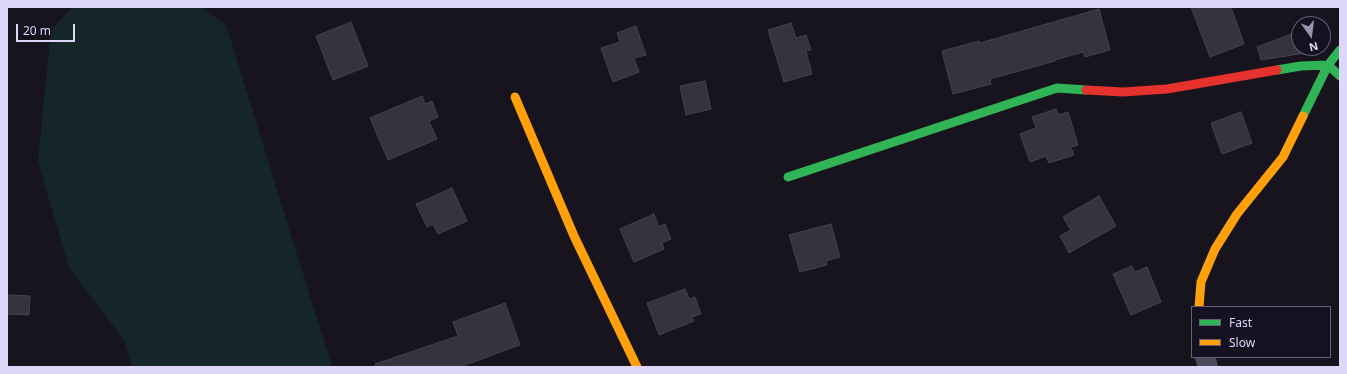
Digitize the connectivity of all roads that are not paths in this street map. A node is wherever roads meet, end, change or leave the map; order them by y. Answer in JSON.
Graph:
{"nodes":[{"id":1,"x":1340,"y":50,"type":"edge"},
{"id":2,"x":1328,"y":65,"type":"junction"},
{"id":3,"x":1340,"y":76,"type":"edge"},
{"id":4,"x":515,"y":97,"type":"dead end"},
{"id":5,"x":788,"y":177,"type":"dead end"},
{"id":6,"x":1199,"y":306,"type":"edge"},
{"id":7,"x":638,"y":367,"type":"edge"}],
"edges":[{"from":1,"to":2,"type":"street"},
{"from":2,"to":3,"type":"street"},
{"from":2,"to":5,"type":"street"},
{"from":2,"to":6,"type":"street"},
{"from":4,"to":7,"type":"street"}]}
